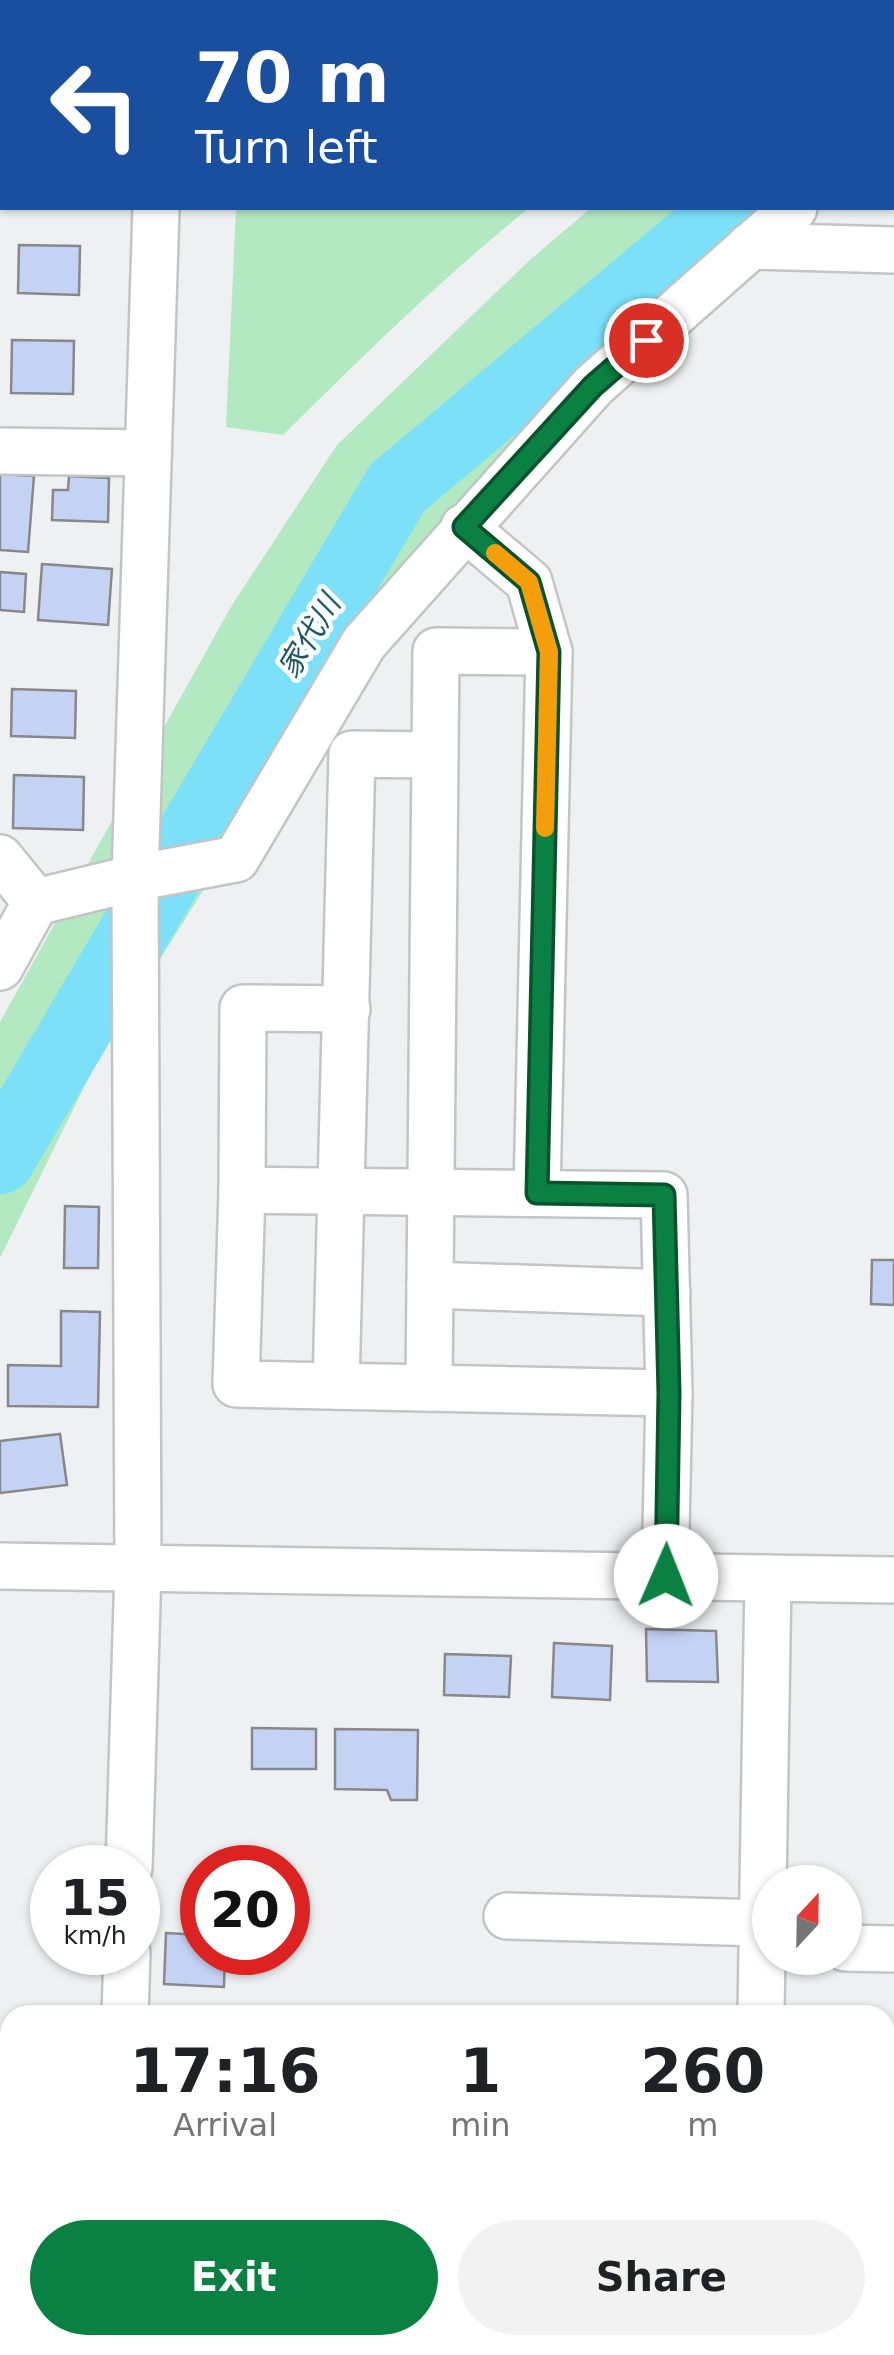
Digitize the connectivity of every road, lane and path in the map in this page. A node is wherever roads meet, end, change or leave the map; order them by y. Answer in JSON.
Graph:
{"nodes":[{"id":1,"x":156,"y":210,"type":"edge"},
{"id":2,"x":792,"y":210,"type":"edge"},
{"id":3,"x":750,"y":246,"type":"junction"},
{"id":4,"x":894,"y":250,"type":"edge"},
{"id":5,"x":0,"y":452,"type":"edge"},
{"id":6,"x":148,"y":454,"type":"junction"},
{"id":7,"x":464,"y":527,"type":"junction"},
{"id":8,"x":549,"y":652,"type":"junction"},
{"id":9,"x":434,"y":754,"type":"junction"},
{"id":10,"x":0,"y":858,"type":"edge"},
{"id":11,"x":135,"y":878,"type":"junction"},
{"id":12,"x":36,"y":902,"type":"junction"},
{"id":13,"x":0,"y":967,"type":"edge"},
{"id":14,"x":346,"y":1009,"type":"junction"},
{"id":15,"x":242,"y":1190,"type":"junction"},
{"id":16,"x":343,"y":1192,"type":"junction"},
{"id":17,"x":537,"y":1193,"type":"junction"},
{"id":18,"x":430,"y":1194,"type":"junction"},
{"id":19,"x":430,"y":1285,"type":"junction"},
{"id":20,"x":666,"y":1293,"type":"junction"},
{"id":21,"x":336,"y":1386,"type":"junction"},
{"id":22,"x":429,"y":1388,"type":"junction"},
{"id":23,"x":669,"y":1393,"type":"junction"},
{"id":24,"x":0,"y":1566,"type":"edge"},
{"id":25,"x":138,"y":1569,"type":"junction"},
{"id":26,"x":666,"y":1576,"type":"junction"},
{"id":27,"x":768,"y":1578,"type":"junction"},
{"id":28,"x":894,"y":1580,"type":"edge"},
{"id":29,"x":131,"y":1845,"type":"edge"},
{"id":30,"x":766,"y":1865,"type":"edge"},
{"id":31,"x":507,"y":1916,"type":"dead end"},
{"id":32,"x":752,"y":1937,"type":"edge"},
{"id":33,"x":862,"y":1948,"type":"edge"},
{"id":34,"x":894,"y":1949,"type":"edge"},
{"id":35,"x":126,"y":1975,"type":"edge"},
{"id":36,"x":763,"y":1975,"type":"edge"},
{"id":37,"x":125,"y":2005,"type":"edge"},
{"id":38,"x":762,"y":2005,"type":"edge"}],
"edges":[{"from":1,"to":6,"type":"street"},
{"from":2,"to":3,"type":"street"},
{"from":3,"to":4,"type":"street"},
{"from":3,"to":7,"type":"street"},
{"from":5,"to":6,"type":"street"},
{"from":6,"to":11,"type":"street"},
{"from":7,"to":8,"type":"street"},
{"from":7,"to":11,"type":"street"},
{"from":8,"to":9,"type":"street"},
{"from":8,"to":17,"type":"street"},
{"from":9,"to":14,"type":"street"},
{"from":9,"to":18,"type":"street"},
{"from":10,"to":12,"type":"street"},
{"from":11,"to":12,"type":"street"},
{"from":11,"to":25,"type":"street"},
{"from":12,"to":13,"type":"street"},
{"from":14,"to":15,"type":"street"},
{"from":14,"to":16,"type":"street"},
{"from":15,"to":16,"type":"street"},
{"from":15,"to":21,"type":"street"},
{"from":16,"to":18,"type":"street"},
{"from":16,"to":21,"type":"street"},
{"from":17,"to":18,"type":"street"},
{"from":17,"to":20,"type":"street"},
{"from":18,"to":19,"type":"street"},
{"from":19,"to":20,"type":"street"},
{"from":19,"to":22,"type":"street"},
{"from":20,"to":23,"type":"street"},
{"from":21,"to":22,"type":"street"},
{"from":22,"to":23,"type":"street"},
{"from":23,"to":26,"type":"street"},
{"from":24,"to":25,"type":"street"},
{"from":25,"to":26,"type":"street"},
{"from":25,"to":29,"type":"street"},
{"from":26,"to":27,"type":"street"},
{"from":27,"to":28,"type":"street"},
{"from":27,"to":30,"type":"street"},
{"from":31,"to":32,"type":"street"},
{"from":33,"to":34,"type":"street"},
{"from":35,"to":37,"type":"street"},
{"from":36,"to":38,"type":"street"}]}
